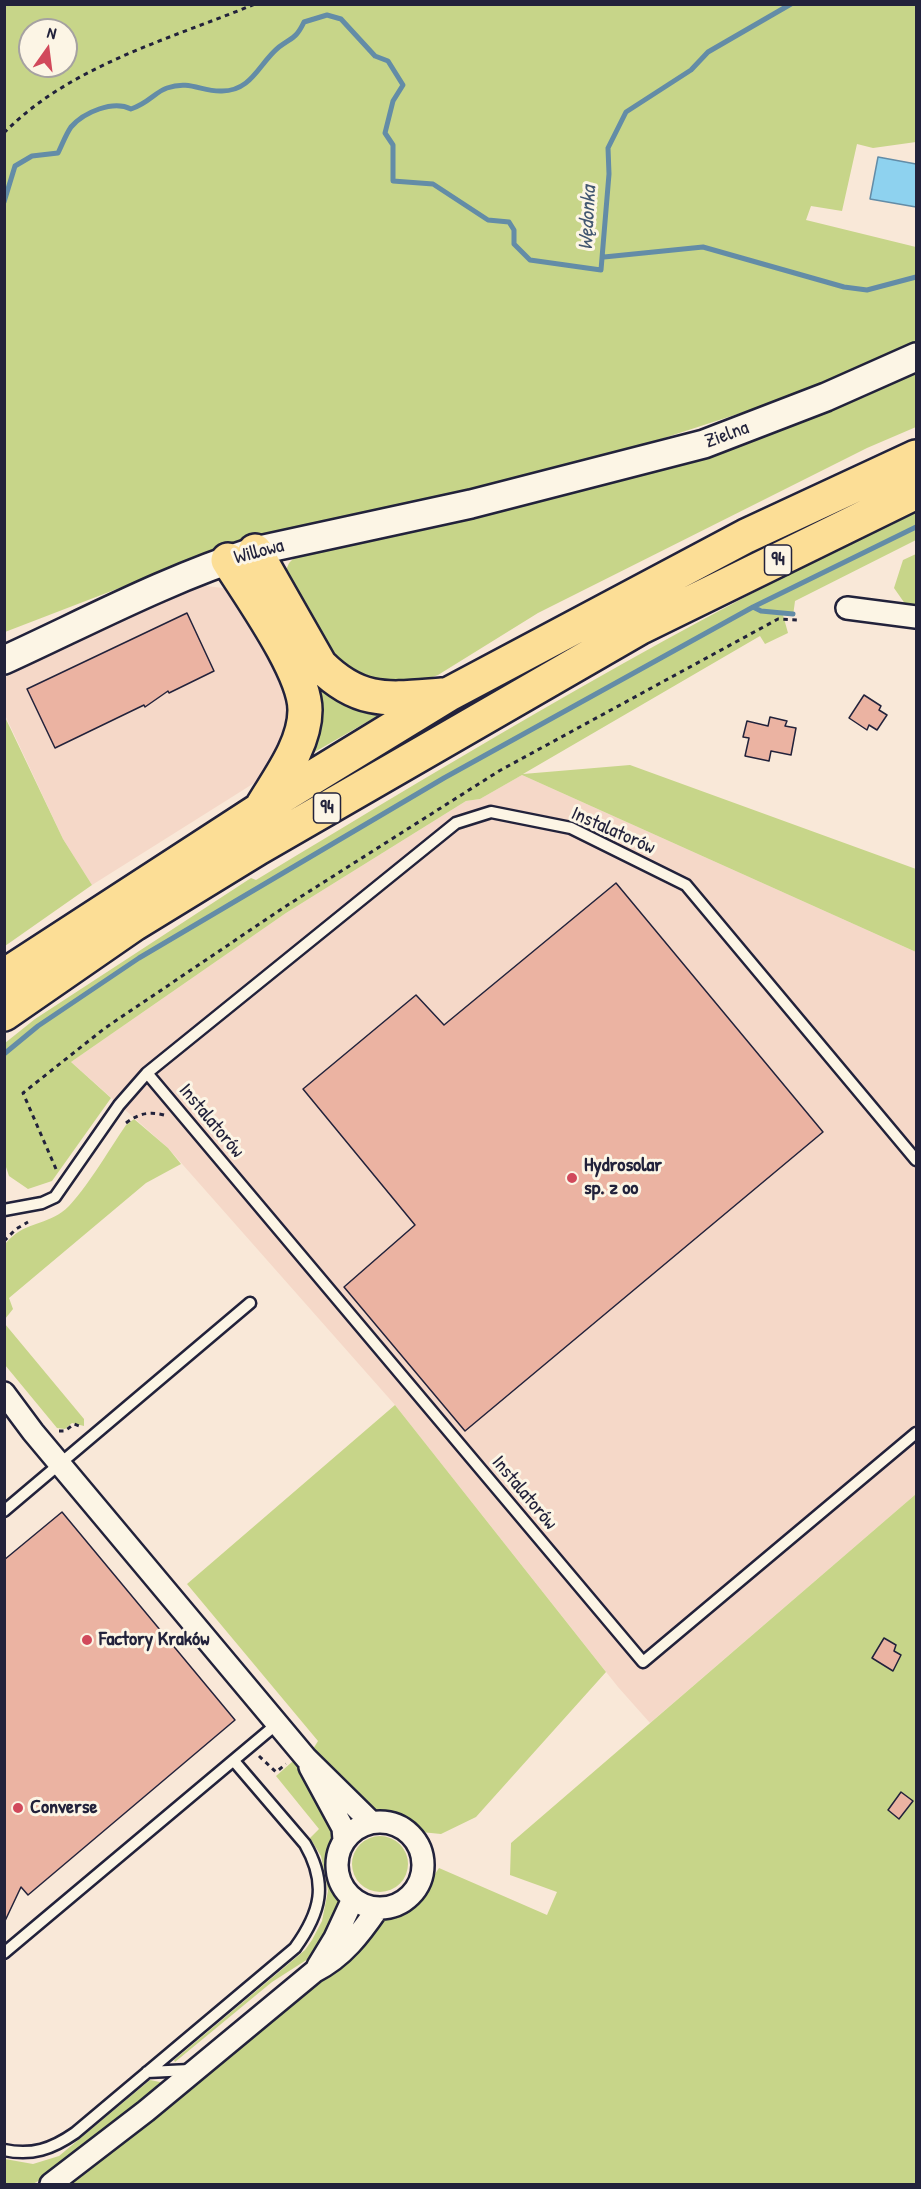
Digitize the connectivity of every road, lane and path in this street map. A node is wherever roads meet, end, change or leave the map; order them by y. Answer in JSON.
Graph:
{"nodes":[{"id":1,"x":255,"y":4,"type":"edge"},
{"id":2,"x":4,"y":133,"type":"edge"},
{"id":3,"x":916,"y":357,"type":"edge"},
{"id":4,"x":916,"y":457,"type":"edge"},
{"id":5,"x":530,"y":489,"type":"joint"},
{"id":6,"x":916,"y":492,"type":"edge"},
{"id":7,"x":241,"y":556,"type":"junction"},
{"id":8,"x":847,"y":608,"type":"dead end"},
{"id":9,"x":916,"y":617,"type":"edge"},
{"id":10,"x":798,"y":620,"type":"dead end"},
{"id":11,"x":4,"y":660,"type":"edge"},
{"id":12,"x":449,"y":694,"type":"junction"},
{"id":13,"x":261,"y":809,"type":"junction"},
{"id":14,"x":9,"y":1003,"type":"edge"},
{"id":15,"x":147,"y":1073,"type":"junction"},
{"id":16,"x":174,"y":1118,"type":"dead end"},
{"id":17,"x":126,"y":1123,"type":"dead end"},
{"id":18,"x":916,"y":1160,"type":"edge"},
{"id":19,"x":60,"y":1172,"type":"dead end"},
{"id":20,"x":4,"y":1210,"type":"edge"},
{"id":21,"x":31,"y":1221,"type":"dead end"},
{"id":22,"x":4,"y":1241,"type":"edge"},
{"id":23,"x":250,"y":1304,"type":"dead end"},
{"id":24,"x":4,"y":1393,"type":"edge"},
{"id":25,"x":4,"y":1405,"type":"edge"},
{"id":26,"x":33,"y":1432,"type":"junction"},
{"id":27,"x":916,"y":1433,"type":"edge"},
{"id":28,"x":60,"y":1464,"type":"junction"},
{"id":29,"x":4,"y":1511,"type":"edge"},
{"id":30,"x":278,"y":1723,"type":"junction"},
{"id":31,"x":256,"y":1753,"type":"dead end"},
{"id":32,"x":300,"y":1758,"type":"junction"},
{"id":33,"x":234,"y":1761,"type":"junction"},
{"id":34,"x":371,"y":1822,"type":"junction"},
{"id":35,"x":344,"y":1840,"type":"junction"},
{"id":36,"x":353,"y":1899,"type":"junction"},
{"id":37,"x":378,"y":1908,"type":"junction"},
{"id":38,"x":4,"y":1953,"type":"edge"},
{"id":39,"x":315,"y":1971,"type":"junction"},
{"id":40,"x":197,"y":2069,"type":"junction"},
{"id":41,"x":147,"y":2072,"type":"junction"},
{"id":42,"x":4,"y":2150,"type":"edge"},
{"id":43,"x":51,"y":2184,"type":"edge"}],
"edges":[{"from":1,"to":2,"type":"path"},
{"from":3,"to":5,"type":"street","name":"Zielna"},
{"from":4,"to":12,"type":"highway","number":"94"},
{"from":5,"to":7,"type":"street","name":"Willowa"},
{"from":6,"to":14,"type":"highway","number":"94"},
{"from":7,"to":11,"type":"street","name":"Willowa"},
{"from":7,"to":12,"type":"highway"},
{"from":7,"to":13,"type":"highway"},
{"from":8,"to":9,"type":"street"},
{"from":10,"to":19,"type":"path"},
{"from":12,"to":13,"type":"highway","number":"94"},
{"from":13,"to":14,"type":"highway","number":"94"},
{"from":15,"to":18,"type":"lane","name":"Instalatorów"},
{"from":15,"to":20,"type":"lane","name":"Instalatorów"},
{"from":15,"to":27,"type":"lane","name":"Instalatorów"},
{"from":16,"to":17,"type":"path"},
{"from":21,"to":22,"type":"path"},
{"from":23,"to":28,"type":"lane"},
{"from":24,"to":26,"type":"street"},
{"from":25,"to":26,"type":"street"},
{"from":26,"to":28,"type":"street"},
{"from":28,"to":29,"type":"lane"},
{"from":28,"to":30,"type":"street"},
{"from":30,"to":32,"type":"street"},
{"from":30,"to":33,"type":"lane"},
{"from":31,"to":32,"type":"path"},
{"from":32,"to":34,"type":"street"},
{"from":32,"to":35,"type":"street"},
{"from":33,"to":38,"type":"lane"},
{"from":33,"to":41,"type":"lane"},
{"from":34,"to":35,"type":"street"},
{"from":34,"to":37,"type":"street"},
{"from":35,"to":36,"type":"street"},
{"from":36,"to":37,"type":"street"},
{"from":36,"to":39,"type":"street"},
{"from":37,"to":39,"type":"street"},
{"from":39,"to":40,"type":"street"},
{"from":40,"to":41,"type":"lane"},
{"from":40,"to":43,"type":"street"},
{"from":41,"to":42,"type":"lane"}]}
